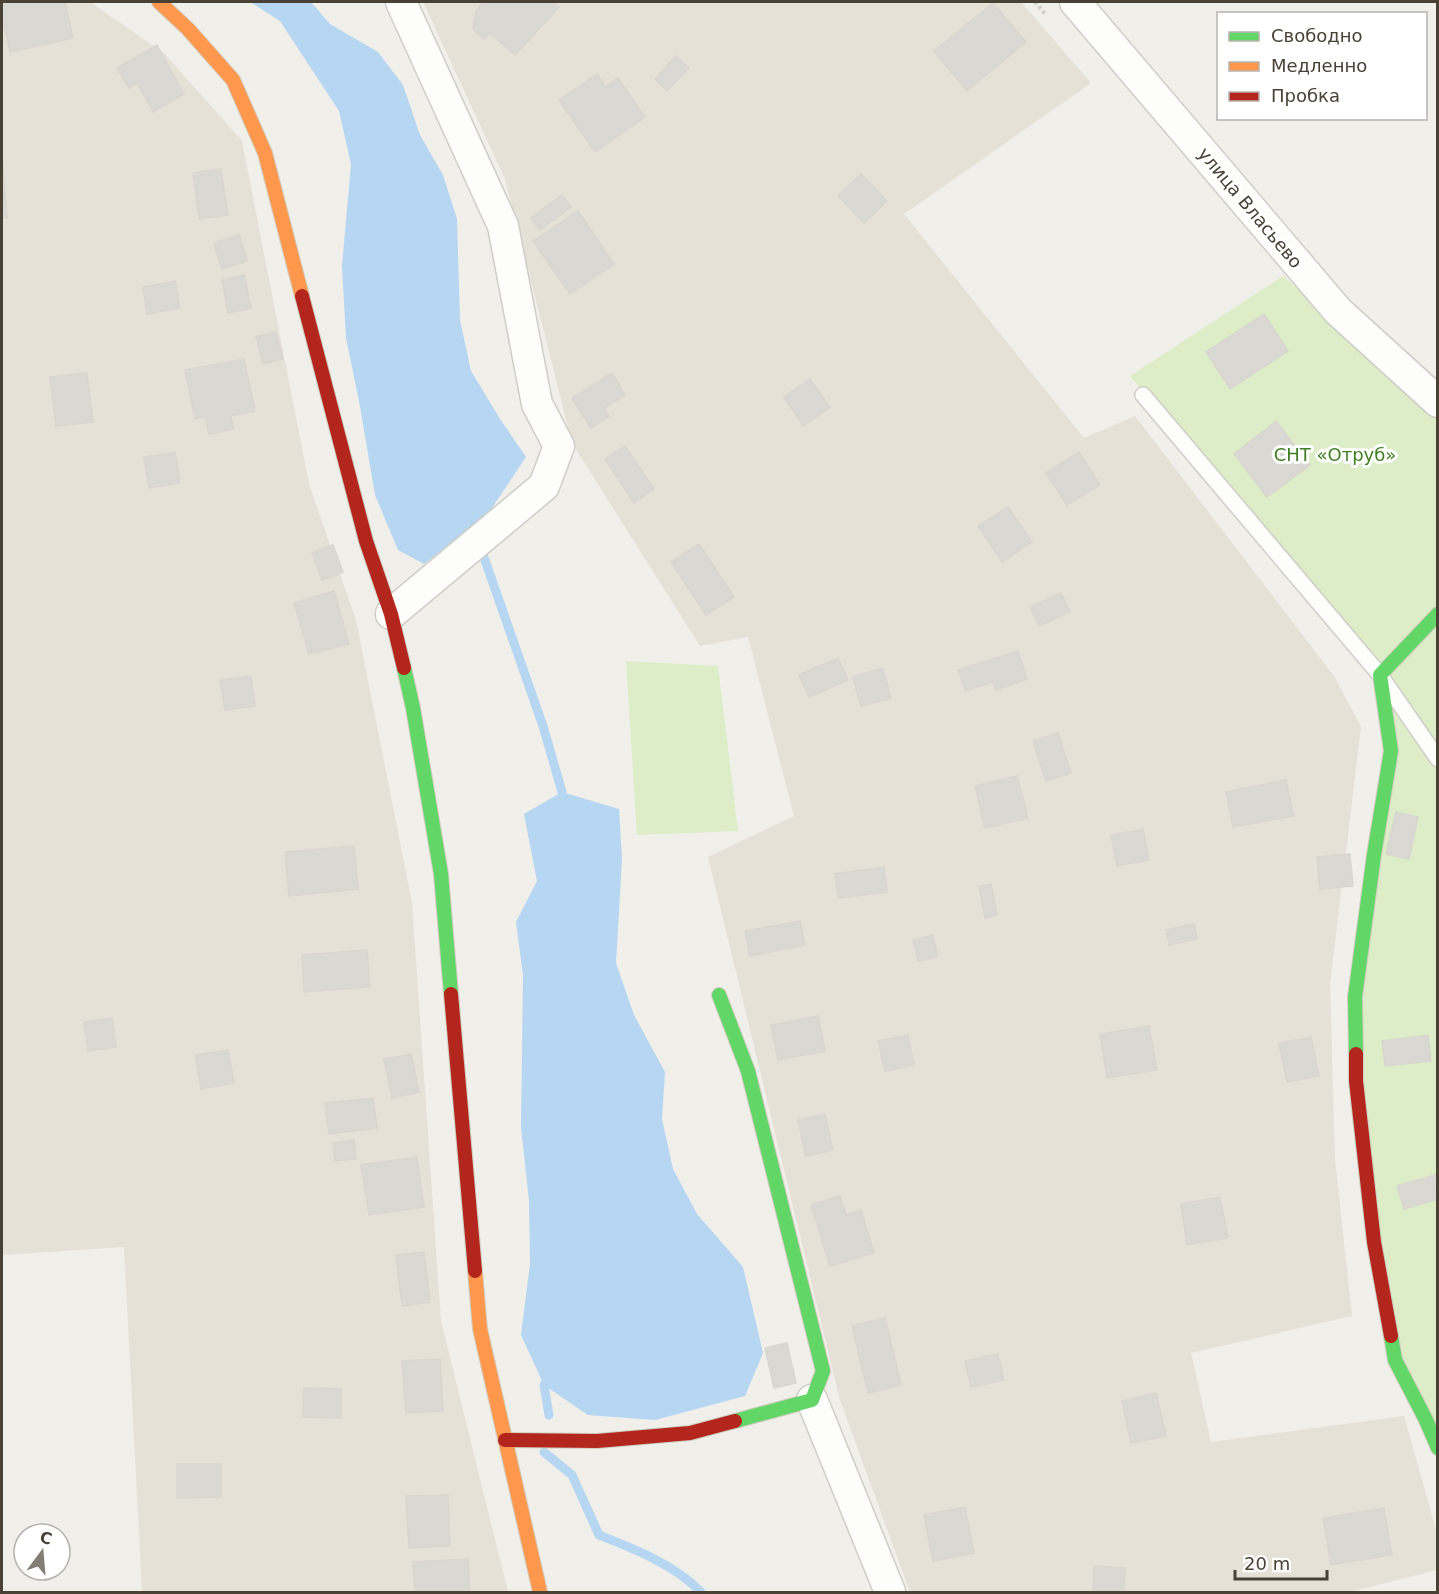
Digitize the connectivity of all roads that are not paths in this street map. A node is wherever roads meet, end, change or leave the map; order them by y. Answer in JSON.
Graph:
{"nodes":[{"id":1,"x":159,"y":2,"type":"edge"},
{"id":2,"x":401,"y":2,"type":"edge"},
{"id":3,"x":1075,"y":2,"type":"edge"},
{"id":4,"x":1143,"y":395,"type":"dead end"},
{"id":5,"x":1437,"y":402,"type":"edge"},
{"id":6,"x":391,"y":614,"type":"junction"},
{"id":7,"x":1437,"y":614,"type":"edge"},
{"id":8,"x":1380,"y":675,"type":"junction"},
{"id":9,"x":1437,"y":759,"type":"edge"},
{"id":10,"x":719,"y":995,"type":"dead end"},
{"id":11,"x":812,"y":1400,"type":"junction"},
{"id":12,"x":505,"y":1440,"type":"junction"},
{"id":13,"x":1437,"y":1448,"type":"edge"},
{"id":14,"x":540,"y":1593,"type":"edge"},
{"id":15,"x":890,"y":1593,"type":"edge"}],
"edges":[{"from":1,"to":6,"type":"street"},
{"from":2,"to":6,"type":"street"},
{"from":3,"to":5,"type":"street","name":"улица Власьево"},
{"from":4,"to":8,"type":"lane"},
{"from":6,"to":12,"type":"street"},
{"from":7,"to":8,"type":"street"},
{"from":8,"to":9,"type":"lane"},
{"from":8,"to":13,"type":"street"},
{"from":10,"to":11,"type":"street"},
{"from":11,"to":12,"type":"street"},
{"from":11,"to":15,"type":"street"},
{"from":12,"to":14,"type":"street"}]}
